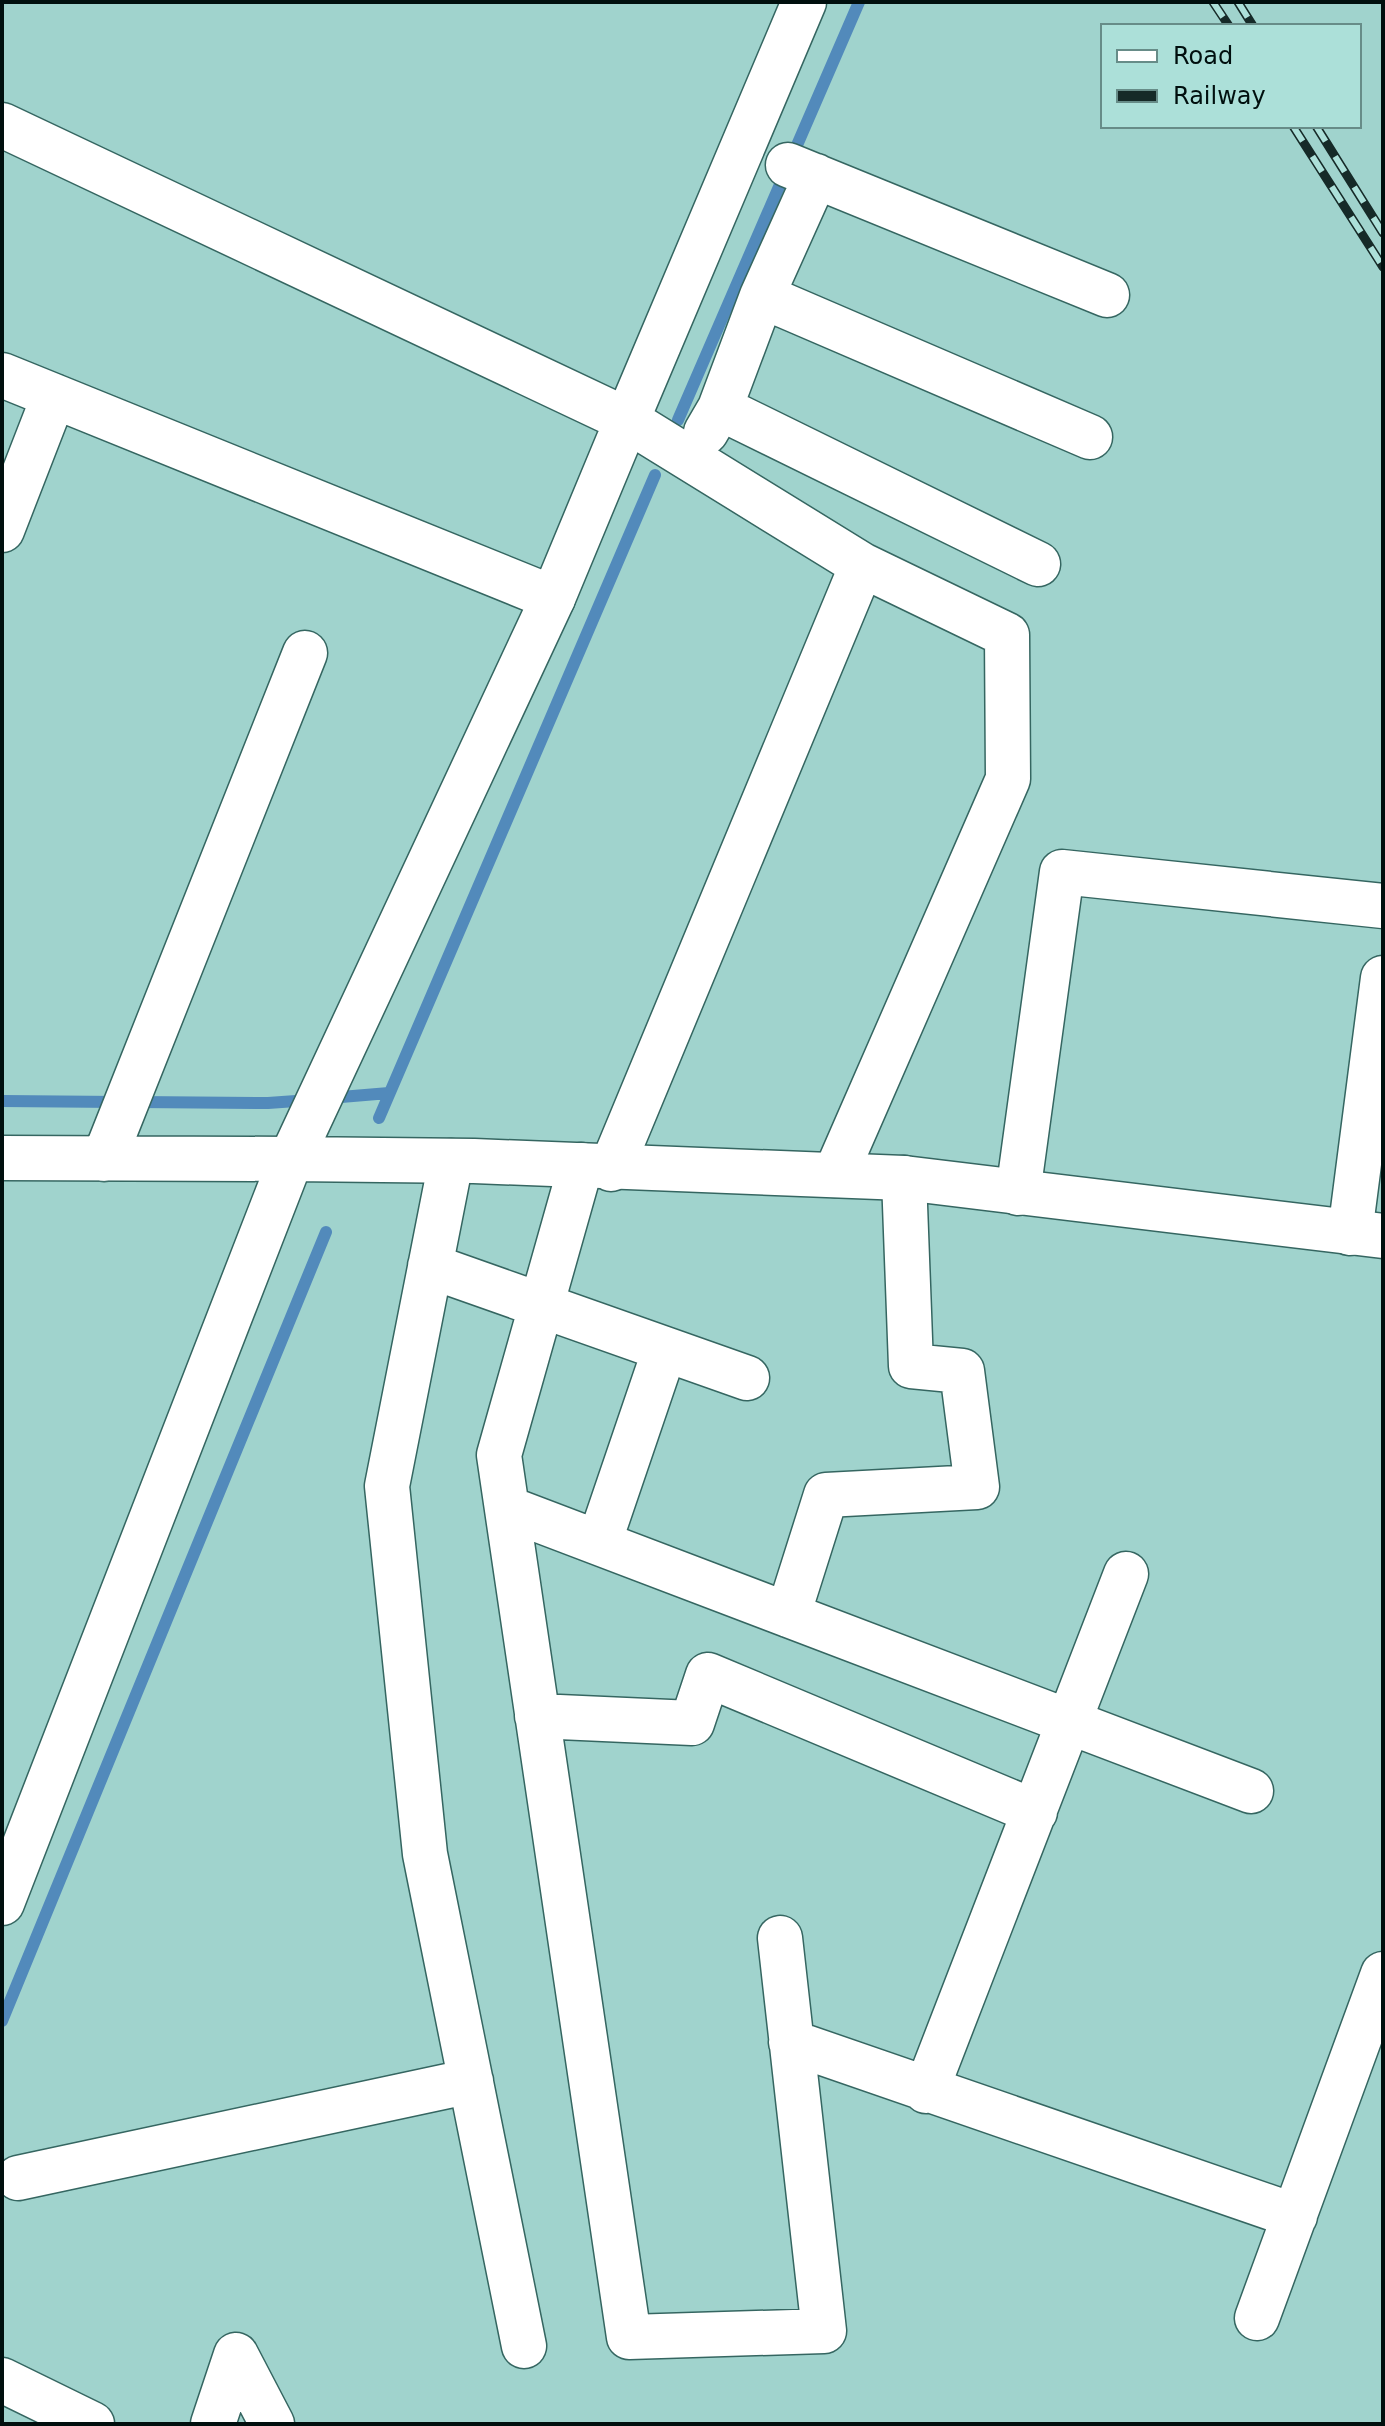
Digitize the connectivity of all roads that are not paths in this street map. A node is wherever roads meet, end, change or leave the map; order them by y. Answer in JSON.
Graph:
{"nodes":[{"id":1,"x":804,"y":2,"type":"edge"},
{"id":2,"x":2,"y":125,"type":"edge"},
{"id":3,"x":1107,"y":295,"type":"dead end"},
{"id":4,"x":762,"y":296,"type":"junction"},
{"id":5,"x":2,"y":375,"type":"edge"},
{"id":6,"x":54,"y":396,"type":"junction"},
{"id":7,"x":720,"y":408,"type":"junction"},
{"id":8,"x":627,"y":420,"type":"junction"},
{"id":9,"x":1090,"y":437,"type":"dead end"},
{"id":10,"x":690,"y":459,"type":"junction"},
{"id":11,"x":2,"y":530,"type":"edge"},
{"id":12,"x":1038,"y":564,"type":"dead end"},
{"id":13,"x":862,"y":565,"type":"junction"},
{"id":14,"x":553,"y":598,"type":"junction"},
{"id":15,"x":305,"y":653,"type":"dead end"},
{"id":16,"x":1383,"y":906,"type":"edge"},
{"id":17,"x":1383,"y":978,"type":"edge"},
{"id":18,"x":2,"y":1158,"type":"edge"},
{"id":19,"x":104,"y":1159,"type":"junction"},
{"id":20,"x":291,"y":1159,"type":"junction"},
{"id":21,"x":451,"y":1161,"type":"junction"},
{"id":22,"x":596,"y":1167,"type":"junction"},
{"id":23,"x":835,"y":1175,"type":"junction"},
{"id":24,"x":904,"y":1178,"type":"junction"},
{"id":25,"x":1018,"y":1193,"type":"junction"},
{"id":26,"x":1367,"y":1234,"type":"edge"},
{"id":27,"x":430,"y":1266,"type":"junction"},
{"id":28,"x":541,"y":1305,"type":"junction"},
{"id":29,"x":665,"y":1349,"type":"junction"},
{"id":30,"x":747,"y":1378,"type":"dead end"},
{"id":31,"x":507,"y":1508,"type":"junction"},
{"id":32,"x":599,"y":1543,"type":"junction"},
{"id":33,"x":1126,"y":1574,"type":"dead end"},
{"id":34,"x":788,"y":1615,"type":"junction"},
{"id":35,"x":537,"y":1716,"type":"junction"},
{"id":36,"x":1069,"y":1722,"type":"junction"},
{"id":37,"x":1251,"y":1791,"type":"dead end"},
{"id":38,"x":1035,"y":1812,"type":"junction"},
{"id":39,"x":2,"y":1903,"type":"edge"},
{"id":40,"x":780,"y":1938,"type":"dead end"},
{"id":41,"x":1383,"y":1974,"type":"edge"},
{"id":42,"x":791,"y":2042,"type":"junction"},
{"id":43,"x":471,"y":2081,"type":"junction"},
{"id":44,"x":926,"y":2091,"type":"junction"},
{"id":45,"x":18,"y":2178,"type":"dead end"},
{"id":46,"x":1295,"y":2216,"type":"junction"},
{"id":47,"x":1257,"y":2318,"type":"dead end"},
{"id":48,"x":524,"y":2346,"type":"dead end"},
{"id":49,"x":2,"y":2380,"type":"edge"},
{"id":50,"x":92,"y":2424,"type":"edge"},
{"id":51,"x":213,"y":2424,"type":"edge"},
{"id":52,"x":272,"y":2424,"type":"edge"}],
"edges":[{"from":1,"to":8,"type":"street"},
{"from":2,"to":8,"type":"street"},
{"from":3,"to":4,"type":"street"},
{"from":4,"to":7,"type":"street"},
{"from":4,"to":9,"type":"street"},
{"from":5,"to":6,"type":"street"},
{"from":6,"to":11,"type":"street"},
{"from":6,"to":14,"type":"street"},
{"from":7,"to":10,"type":"street"},
{"from":7,"to":12,"type":"street"},
{"from":8,"to":10,"type":"street"},
{"from":8,"to":14,"type":"street"},
{"from":10,"to":13,"type":"street"},
{"from":13,"to":22,"type":"street"},
{"from":13,"to":23,"type":"street"},
{"from":14,"to":20,"type":"street"},
{"from":15,"to":19,"type":"street"},
{"from":16,"to":25,"type":"street"},
{"from":17,"to":26,"type":"street"},
{"from":18,"to":19,"type":"street"},
{"from":19,"to":20,"type":"street"},
{"from":20,"to":21,"type":"street"},
{"from":20,"to":39,"type":"street"},
{"from":21,"to":22,"type":"street"},
{"from":21,"to":27,"type":"street"},
{"from":22,"to":23,"type":"street"},
{"from":22,"to":28,"type":"street"},
{"from":23,"to":24,"type":"street"},
{"from":24,"to":25,"type":"street"},
{"from":24,"to":34,"type":"street"},
{"from":25,"to":26,"type":"street"},
{"from":27,"to":28,"type":"street"},
{"from":27,"to":43,"type":"street"},
{"from":28,"to":29,"type":"street"},
{"from":28,"to":31,"type":"street"},
{"from":29,"to":30,"type":"street"},
{"from":29,"to":32,"type":"street"},
{"from":31,"to":32,"type":"street"},
{"from":31,"to":35,"type":"street"},
{"from":32,"to":34,"type":"street"},
{"from":33,"to":36,"type":"street"},
{"from":34,"to":36,"type":"street"},
{"from":35,"to":38,"type":"street"},
{"from":35,"to":42,"type":"street"},
{"from":36,"to":37,"type":"street"},
{"from":36,"to":38,"type":"street"},
{"from":38,"to":44,"type":"street"},
{"from":40,"to":42,"type":"street"},
{"from":41,"to":46,"type":"street"},
{"from":42,"to":44,"type":"street"},
{"from":43,"to":45,"type":"street"},
{"from":43,"to":48,"type":"street"},
{"from":44,"to":46,"type":"street"},
{"from":46,"to":47,"type":"street"},
{"from":49,"to":50,"type":"street"},
{"from":51,"to":52,"type":"street"}]}
